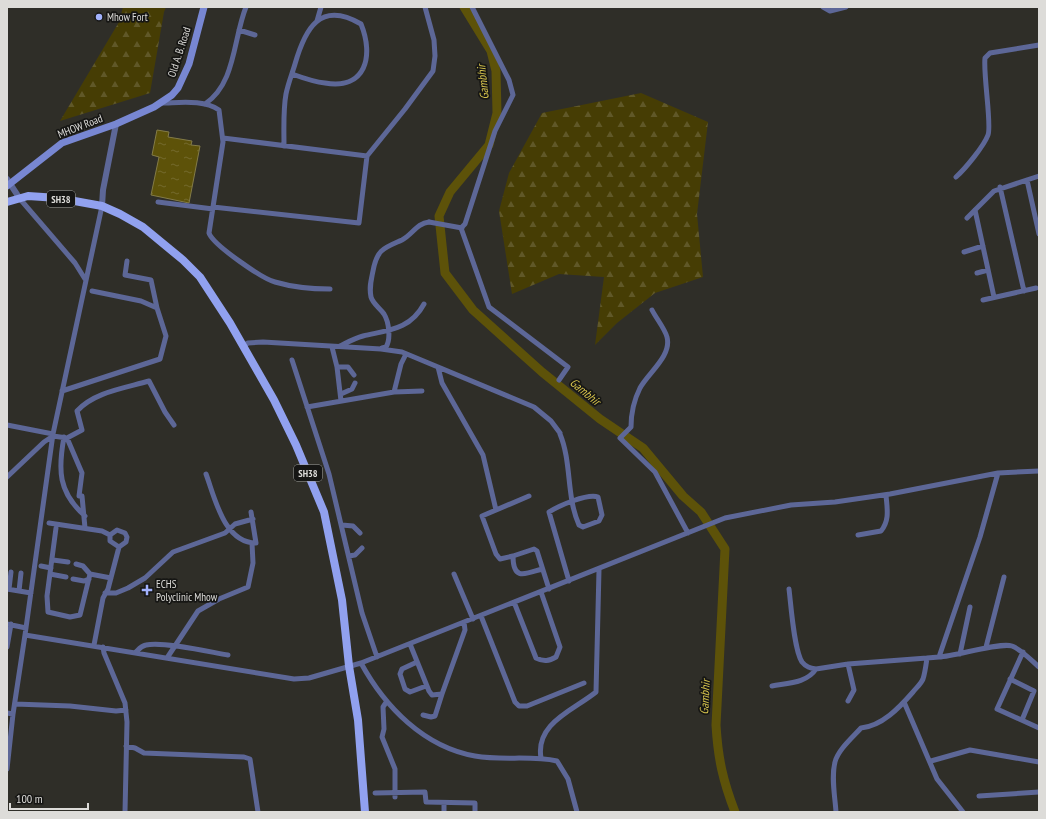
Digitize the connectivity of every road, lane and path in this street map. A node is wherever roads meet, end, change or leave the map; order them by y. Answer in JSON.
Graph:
{"nodes":[{"id":1,"x":204,"y":7,"type":"edge"},
{"id":2,"x":246,"y":7,"type":"edge"},
{"id":3,"x":321,"y":7,"type":"edge"},
{"id":4,"x":425,"y":7,"type":"edge"},
{"id":5,"x":472,"y":7,"type":"edge"},
{"id":6,"x":823,"y":7,"type":"edge"},
{"id":7,"x":846,"y":7,"type":"edge"},
{"id":8,"x":317,"y":21,"type":"junction"},
{"id":9,"x":239,"y":30,"type":"junction"},
{"id":10,"x":255,"y":35,"type":"dead end"},
{"id":11,"x":1039,"y":45,"type":"edge"},
{"id":12,"x":292,"y":74,"type":"junction"},
{"id":13,"x":163,"y":102,"type":"junction"},
{"id":14,"x":205,"y":104,"type":"junction"},
{"id":15,"x":116,"y":124,"type":"junction"},
{"id":16,"x":222,"y":138,"type":"junction"},
{"id":17,"x":284,"y":146,"type":"junction"},
{"id":18,"x":367,"y":156,"type":"junction"},
{"id":19,"x":1039,"y":176,"type":"edge"},
{"id":20,"x":956,"y":177,"type":"dead end"},
{"id":21,"x":1027,"y":180,"type":"junction"},
{"id":22,"x":8,"y":183,"type":"edge"},
{"id":23,"x":1000,"y":187,"type":"junction"},
{"id":24,"x":20,"y":199,"type":"junction"},
{"id":25,"x":7,"y":202,"type":"edge"},
{"id":26,"x":158,"y":202,"type":"dead end"},
{"id":27,"x":102,"y":206,"type":"junction"},
{"id":28,"x":213,"y":208,"type":"junction"},
{"id":29,"x":975,"y":210,"type":"junction"},
{"id":30,"x":967,"y":218,"type":"dead end"},
{"id":31,"x":462,"y":228,"type":"dead end"},
{"id":32,"x":1039,"y":234,"type":"edge"},
{"id":33,"x":983,"y":246,"type":"junction"},
{"id":34,"x":964,"y":252,"type":"dead end"},
{"id":35,"x":127,"y":261,"type":"dead end"},
{"id":36,"x":988,"y":270,"type":"junction"},
{"id":37,"x":977,"y":273,"type":"dead end"},
{"id":38,"x":85,"y":279,"type":"junction"},
{"id":39,"x":1036,"y":288,"type":"dead end"},
{"id":40,"x":330,"y":289,"type":"dead end"},
{"id":41,"x":92,"y":291,"type":"dead end"},
{"id":42,"x":1024,"y":291,"type":"junction"},
{"id":43,"x":994,"y":297,"type":"junction"},
{"id":44,"x":983,"y":300,"type":"dead end"},
{"id":45,"x":424,"y":304,"type":"dead end"},
{"id":46,"x":157,"y":308,"type":"junction"},
{"id":47,"x":652,"y":310,"type":"dead end"},
{"id":48,"x":388,"y":332,"type":"junction"},
{"id":49,"x":243,"y":346,"type":"junction"},
{"id":50,"x":335,"y":347,"type":"junction"},
{"id":51,"x":381,"y":349,"type":"junction"},
{"id":52,"x":406,"y":354,"type":"junction"},
{"id":53,"x":292,"y":360,"type":"dead end"},
{"id":54,"x":337,"y":367,"type":"junction"},
{"id":55,"x":438,"y":367,"type":"junction"},
{"id":56,"x":354,"y":375,"type":"dead end"},
{"id":57,"x":559,"y":380,"type":"dead end"},
{"id":58,"x":355,"y":383,"type":"dead end"},
{"id":59,"x":62,"y":391,"type":"junction"},
{"id":60,"x":422,"y":391,"type":"dead end"},
{"id":61,"x":394,"y":392,"type":"junction"},
{"id":62,"x":340,"y":394,"type":"junction"},
{"id":63,"x":342,"y":401,"type":"junction"},
{"id":64,"x":307,"y":407,"type":"junction"},
{"id":65,"x":7,"y":425,"type":"edge"},
{"id":66,"x":174,"y":425,"type":"dead end"},
{"id":67,"x":53,"y":435,"type":"junction"},
{"id":68,"x":65,"y":437,"type":"junction"},
{"id":69,"x":1039,"y":471,"type":"edge"},
{"id":70,"x":998,"y":473,"type":"junction"},
{"id":71,"x":206,"y":474,"type":"dead end"},
{"id":72,"x":7,"y":477,"type":"edge"},
{"id":73,"x":886,"y":494,"type":"junction"},
{"id":74,"x":529,"y":496,"type":"dead end"},
{"id":75,"x":572,"y":502,"type":"junction"},
{"id":76,"x":496,"y":510,"type":"junction"},
{"id":77,"x":251,"y":512,"type":"dead end"},
{"id":78,"x":84,"y":516,"type":"junction"},
{"id":79,"x":253,"y":519,"type":"junction"},
{"id":80,"x":49,"y":523,"type":"dead end"},
{"id":81,"x":342,"y":525,"type":"junction"},
{"id":82,"x":56,"y":528,"type":"dead end"},
{"id":83,"x":85,"y":528,"type":"junction"},
{"id":84,"x":230,"y":529,"type":"junction"},
{"id":85,"x":360,"y":533,"type":"dead end"},
{"id":86,"x":688,"y":533,"type":"junction"},
{"id":87,"x":110,"y":535,"type":"junction"},
{"id":88,"x":858,"y":535,"type":"dead end"},
{"id":89,"x":252,"y":543,"type":"junction"},
{"id":90,"x":119,"y":547,"type":"junction"},
{"id":91,"x":362,"y":548,"type":"dead end"},
{"id":92,"x":349,"y":556,"type":"junction"},
{"id":93,"x":514,"y":556,"type":"junction"},
{"id":94,"x":52,"y":560,"type":"junction"},
{"id":95,"x":68,"y":562,"type":"dead end"},
{"id":96,"x":76,"y":564,"type":"dead end"},
{"id":97,"x":41,"y":566,"type":"dead end"},
{"id":98,"x":51,"y":568,"type":"junction"},
{"id":99,"x":542,"y":569,"type":"junction"},
{"id":100,"x":599,"y":570,"type":"junction"},
{"id":101,"x":11,"y":572,"type":"dead end"},
{"id":102,"x":21,"y":573,"type":"dead end"},
{"id":103,"x":50,"y":574,"type":"junction"},
{"id":104,"x":454,"y":574,"type":"dead end"},
{"id":105,"x":89,"y":576,"type":"junction"},
{"id":106,"x":1004,"y":577,"type":"dead end"},
{"id":107,"x":66,"y":578,"type":"dead end"},
{"id":108,"x":111,"y":578,"type":"junction"},
{"id":109,"x":73,"y":579,"type":"dead end"},
{"id":110,"x":569,"y":581,"type":"junction"},
{"id":111,"x":8,"y":589,"type":"edge"},
{"id":112,"x":549,"y":589,"type":"junction"},
{"id":113,"x":789,"y":589,"type":"dead end"},
{"id":114,"x":19,"y":591,"type":"junction"},
{"id":115,"x":541,"y":592,"type":"junction"},
{"id":116,"x":31,"y":593,"type":"junction"},
{"id":117,"x":105,"y":593,"type":"junction"},
{"id":118,"x":514,"y":602,"type":"junction"},
{"id":119,"x":970,"y":607,"type":"dead end"},
{"id":120,"x":481,"y":616,"type":"junction"},
{"id":121,"x":473,"y":619,"type":"junction"},
{"id":122,"x":464,"y":622,"type":"junction"},
{"id":123,"x":9,"y":624,"type":"edge"},
{"id":124,"x":26,"y":628,"type":"junction"},
{"id":125,"x":25,"y":635,"type":"junction"},
{"id":126,"x":410,"y":644,"type":"junction"},
{"id":127,"x":94,"y":645,"type":"junction"},
{"id":128,"x":7,"y":647,"type":"edge"},
{"id":129,"x":103,"y":647,"type":"junction"},
{"id":130,"x":174,"y":647,"type":"junction"},
{"id":131,"x":986,"y":647,"type":"junction"},
{"id":132,"x":136,"y":652,"type":"junction"},
{"id":133,"x":1023,"y":652,"type":"junction"},
{"id":134,"x":960,"y":654,"type":"junction"},
{"id":135,"x":228,"y":655,"type":"dead end"},
{"id":136,"x":377,"y":657,"type":"junction"},
{"id":137,"x":939,"y":657,"type":"junction"},
{"id":138,"x":167,"y":658,"type":"junction"},
{"id":139,"x":927,"y":658,"type":"junction"},
{"id":140,"x":417,"y":662,"type":"junction"},
{"id":141,"x":361,"y":663,"type":"junction"},
{"id":142,"x":848,"y":664,"type":"junction"},
{"id":143,"x":349,"y":666,"type":"junction"},
{"id":144,"x":1039,"y":667,"type":"edge"},
{"id":145,"x":816,"y":669,"type":"junction"},
{"id":146,"x":1010,"y":680,"type":"junction"},
{"id":147,"x":584,"y":683,"type":"dead end"},
{"id":148,"x":426,"y":686,"type":"junction"},
{"id":149,"x":772,"y":686,"type":"dead end"},
{"id":150,"x":442,"y":694,"type":"junction"},
{"id":151,"x":848,"y":701,"type":"dead end"},
{"id":152,"x":387,"y":702,"type":"junction"},
{"id":153,"x":904,"y":702,"type":"junction"},
{"id":154,"x":15,"y":704,"type":"junction"},
{"id":155,"x":126,"y":710,"type":"junction"},
{"id":156,"x":7,"y":713,"type":"edge"},
{"id":157,"x":13,"y":714,"type":"junction"},
{"id":158,"x":423,"y":715,"type":"dead end"},
{"id":159,"x":1022,"y":720,"type":"junction"},
{"id":160,"x":1039,"y":728,"type":"edge"},
{"id":161,"x":126,"y":746,"type":"junction"},
{"id":162,"x":541,"y":758,"type":"junction"},
{"id":163,"x":931,"y":761,"type":"junction"},
{"id":164,"x":1039,"y":762,"type":"edge"},
{"id":165,"x":7,"y":769,"type":"edge"},
{"id":166,"x":1039,"y":792,"type":"edge"},
{"id":167,"x":376,"y":793,"type":"dead end"},
{"id":168,"x":395,"y":795,"type":"junction"},
{"id":169,"x":979,"y":796,"type":"dead end"},
{"id":170,"x":444,"y":802,"type":"junction"},
{"id":171,"x":961,"y":811,"type":"edge"},
{"id":172,"x":125,"y":812,"type":"edge"},
{"id":173,"x":258,"y":812,"type":"edge"},
{"id":174,"x":365,"y":812,"type":"edge"},
{"id":175,"x":444,"y":812,"type":"edge"},
{"id":176,"x":475,"y":812,"type":"edge"},
{"id":177,"x":577,"y":812,"type":"edge"},
{"id":178,"x":836,"y":812,"type":"edge"}],
"edges":[{"from":1,"to":13,"type":"main road","name":"Old A. B. Road"},
{"from":2,"to":9,"type":"street"},
{"from":3,"to":8,"type":"street"},
{"from":4,"to":18,"type":"street"},
{"from":5,"to":57,"type":"street"},
{"from":6,"to":7,"type":"street"},
{"from":8,"to":12,"type":"street"},
{"from":8,"to":12,"type":"street"},
{"from":9,"to":10,"type":"street"},
{"from":9,"to":14,"type":"street"},
{"from":11,"to":20,"type":"street"},
{"from":12,"to":17,"type":"street"},
{"from":13,"to":14,"type":"street"},
{"from":13,"to":15,"type":"main road","name":"MHOW Road"},
{"from":14,"to":16,"type":"street"},
{"from":15,"to":22,"type":"main road","name":"MHOW Road"},
{"from":15,"to":27,"type":"street"},
{"from":16,"to":17,"type":"street"},
{"from":16,"to":28,"type":"street"},
{"from":17,"to":18,"type":"street"},
{"from":18,"to":28,"type":"street"},
{"from":19,"to":21,"type":"street"},
{"from":21,"to":23,"type":"street"},
{"from":21,"to":32,"type":"street"},
{"from":22,"to":24,"type":"street","name":"MHOW Road"},
{"from":23,"to":29,"type":"street"},
{"from":23,"to":42,"type":"street"},
{"from":24,"to":25,"type":"main road","number":"SH38"},
{"from":24,"to":27,"type":"main road","number":"SH38"},
{"from":24,"to":38,"type":"street"},
{"from":26,"to":28,"type":"street"},
{"from":27,"to":38,"type":"street"},
{"from":27,"to":49,"type":"main road","number":"SH38"},
{"from":28,"to":40,"type":"street"},
{"from":29,"to":30,"type":"street"},
{"from":29,"to":33,"type":"street"},
{"from":31,"to":48,"type":"street","bridge":true},
{"from":33,"to":34,"type":"street"},
{"from":33,"to":36,"type":"street"},
{"from":35,"to":46,"type":"street"},
{"from":36,"to":37,"type":"street"},
{"from":36,"to":43,"type":"street"},
{"from":38,"to":59,"type":"street"},
{"from":39,"to":42,"type":"street"},
{"from":41,"to":46,"type":"street"},
{"from":42,"to":43,"type":"street"},
{"from":43,"to":44,"type":"street"},
{"from":45,"to":48,"type":"street"},
{"from":46,"to":59,"type":"street"},
{"from":47,"to":86,"type":"street"},
{"from":48,"to":50,"type":"street"},
{"from":48,"to":51,"type":"street"},
{"from":49,"to":50,"type":"street"},
{"from":49,"to":143,"type":"main road","number":"SH38"},
{"from":50,"to":51,"type":"street"},
{"from":50,"to":54,"type":"street"},
{"from":51,"to":52,"type":"street"},
{"from":52,"to":55,"type":"street"},
{"from":52,"to":61,"type":"street"},
{"from":53,"to":64,"type":"street"},
{"from":54,"to":56,"type":"street"},
{"from":54,"to":62,"type":"street"},
{"from":55,"to":75,"type":"street"},
{"from":55,"to":76,"type":"street"},
{"from":58,"to":62,"type":"street"},
{"from":59,"to":67,"type":"street"},
{"from":60,"to":61,"type":"street"},
{"from":61,"to":63,"type":"street"},
{"from":62,"to":63,"type":"street"},
{"from":63,"to":64,"type":"street"},
{"from":64,"to":81,"type":"street"},
{"from":65,"to":67,"type":"street"},
{"from":66,"to":68,"type":"street"},
{"from":67,"to":68,"type":"street"},
{"from":67,"to":72,"type":"street"},
{"from":67,"to":116,"type":"street"},
{"from":68,"to":78,"type":"street"},
{"from":68,"to":78,"type":"street"},
{"from":69,"to":70,"type":"street"},
{"from":70,"to":73,"type":"street"},
{"from":70,"to":137,"type":"street"},
{"from":71,"to":84,"type":"street"},
{"from":73,"to":86,"type":"street"},
{"from":73,"to":88,"type":"street"},
{"from":74,"to":76,"type":"street"},
{"from":75,"to":75,"type":"street"},
{"from":75,"to":110,"type":"street"},
{"from":76,"to":93,"type":"street"},
{"from":77,"to":79,"type":"street"},
{"from":78,"to":83,"type":"street"},
{"from":79,"to":84,"type":"street"},
{"from":79,"to":89,"type":"street"},
{"from":80,"to":83,"type":"street"},
{"from":81,"to":85,"type":"street"},
{"from":81,"to":92,"type":"street"},
{"from":82,"to":94,"type":"street"},
{"from":83,"to":87,"type":"street"},
{"from":84,"to":89,"type":"street"},
{"from":84,"to":117,"type":"street"},
{"from":86,"to":100,"type":"street"},
{"from":87,"to":90,"type":"street"},
{"from":87,"to":90,"type":"street"},
{"from":89,"to":130,"type":"street"},
{"from":90,"to":108,"type":"street"},
{"from":91,"to":92,"type":"street"},
{"from":92,"to":136,"type":"street"},
{"from":93,"to":99,"type":"street"},
{"from":93,"to":99,"type":"street"},
{"from":94,"to":95,"type":"street"},
{"from":94,"to":98,"type":"street"},
{"from":96,"to":105,"type":"street"},
{"from":97,"to":98,"type":"street"},
{"from":98,"to":103,"type":"street"},
{"from":99,"to":112,"type":"street"},
{"from":100,"to":110,"type":"street"},
{"from":100,"to":162,"type":"street"},
{"from":101,"to":111,"type":"street"},
{"from":102,"to":114,"type":"street"},
{"from":103,"to":105,"type":"street"},
{"from":103,"to":107,"type":"street"},
{"from":104,"to":121,"type":"street"},
{"from":105,"to":108,"type":"street"},
{"from":105,"to":109,"type":"street"},
{"from":106,"to":131,"type":"street"},
{"from":108,"to":117,"type":"street"},
{"from":110,"to":112,"type":"street"},
{"from":111,"to":114,"type":"street"},
{"from":112,"to":115,"type":"street"},
{"from":113,"to":145,"type":"street"},
{"from":114,"to":116,"type":"street"},
{"from":115,"to":118,"type":"street"},
{"from":115,"to":118,"type":"street"},
{"from":116,"to":124,"type":"street"},
{"from":117,"to":127,"type":"street"},
{"from":118,"to":120,"type":"street"},
{"from":119,"to":134,"type":"street"},
{"from":120,"to":121,"type":"street"},
{"from":120,"to":147,"type":"street"},
{"from":121,"to":122,"type":"street"},
{"from":122,"to":126,"type":"street"},
{"from":122,"to":150,"type":"street"},
{"from":123,"to":124,"type":"street"},
{"from":123,"to":128,"type":"street"},
{"from":124,"to":125,"type":"street"},
{"from":125,"to":127,"type":"street"},
{"from":125,"to":154,"type":"street"},
{"from":126,"to":136,"type":"street"},
{"from":126,"to":140,"type":"street"},
{"from":127,"to":129,"type":"street"},
{"from":129,"to":132,"type":"street"},
{"from":129,"to":155,"type":"street"},
{"from":130,"to":132,"type":"street"},
{"from":130,"to":135,"type":"street"},
{"from":130,"to":138,"type":"street"},
{"from":131,"to":133,"type":"street"},
{"from":131,"to":134,"type":"street"},
{"from":132,"to":138,"type":"street"},
{"from":133,"to":144,"type":"street"},
{"from":133,"to":146,"type":"street"},
{"from":134,"to":137,"type":"street"},
{"from":136,"to":141,"type":"street"},
{"from":137,"to":139,"type":"street"},
{"from":138,"to":143,"type":"street"},
{"from":139,"to":142,"type":"street"},
{"from":139,"to":153,"type":"street"},
{"from":140,"to":148,"type":"street"},
{"from":140,"to":148,"type":"street"},
{"from":141,"to":143,"type":"street"},
{"from":141,"to":152,"type":"street"},
{"from":142,"to":145,"type":"street"},
{"from":142,"to":151,"type":"street"},
{"from":143,"to":174,"type":"main road","number":"SH38"},
{"from":145,"to":149,"type":"street"},
{"from":146,"to":159,"type":"street"},
{"from":146,"to":159,"type":"street"},
{"from":148,"to":150,"type":"street"},
{"from":150,"to":158,"type":"street"},
{"from":152,"to":162,"type":"street"},
{"from":152,"to":168,"type":"street"},
{"from":153,"to":163,"type":"street"},
{"from":153,"to":178,"type":"street"},
{"from":154,"to":155,"type":"street"},
{"from":154,"to":157,"type":"street"},
{"from":155,"to":161,"type":"street"},
{"from":156,"to":157,"type":"street"},
{"from":157,"to":165,"type":"street"},
{"from":159,"to":160,"type":"street"},
{"from":161,"to":172,"type":"street"},
{"from":161,"to":173,"type":"street"},
{"from":162,"to":177,"type":"street"},
{"from":163,"to":164,"type":"street"},
{"from":163,"to":171,"type":"street"},
{"from":166,"to":169,"type":"street"},
{"from":167,"to":168,"type":"street"},
{"from":168,"to":170,"type":"street"},
{"from":170,"to":175,"type":"street"},
{"from":170,"to":176,"type":"street"}]}
